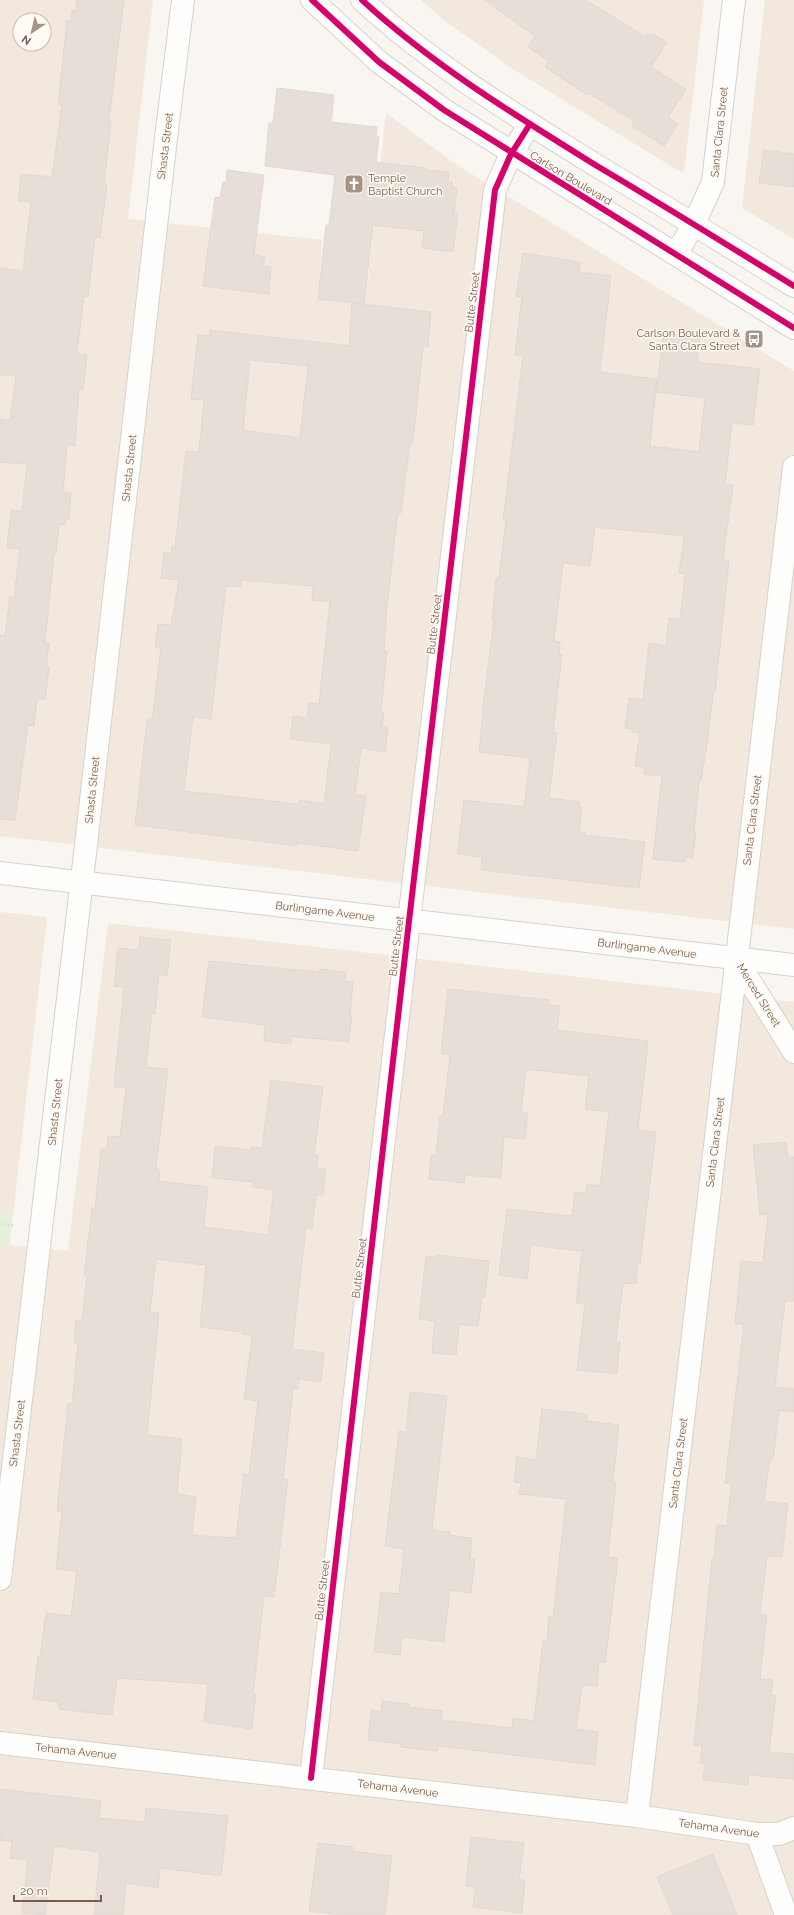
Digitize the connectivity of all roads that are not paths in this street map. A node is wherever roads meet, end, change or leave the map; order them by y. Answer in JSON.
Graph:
{"nodes":[{"id":1,"x":183,"y":0,"type":"edge"},
{"id":2,"x":312,"y":0,"type":"edge"},
{"id":3,"x":362,"y":0,"type":"edge"},
{"id":4,"x":734,"y":0,"type":"edge"},
{"id":5,"x":530,"y":124,"type":"junction"},
{"id":6,"x":511,"y":154,"type":"junction"},
{"id":7,"x":694,"y":224,"type":"junction"},
{"id":8,"x":676,"y":254,"type":"junction"},
{"id":9,"x":794,"y":286,"type":"edge"},
{"id":10,"x":794,"y":328,"type":"edge"},
{"id":11,"x":794,"y":467,"type":"edge"},
{"id":12,"x":0,"y":873,"type":"edge"},
{"id":13,"x":81,"y":883,"type":"junction"},
{"id":14,"x":408,"y":921,"type":"junction"},
{"id":15,"x":736,"y":959,"type":"junction"},
{"id":16,"x":794,"y":965,"type":"edge"},
{"id":17,"x":794,"y":1052,"type":"edge"},
{"id":18,"x":0,"y":1579,"type":"edge"},
{"id":19,"x":0,"y":1743,"type":"edge"},
{"id":20,"x":311,"y":1778,"type":"junction"},
{"id":21,"x":637,"y":1816,"type":"junction"},
{"id":22,"x":794,"y":1828,"type":"edge"},
{"id":23,"x":757,"y":1834,"type":"junction"},
{"id":24,"x":786,"y":1915,"type":"edge"}],
"edges":[{"from":1,"to":13,"type":"street","name":"Shasta Street"},
{"from":2,"to":6,"type":"street","name":"Carlson Boulevard"},
{"from":3,"to":5,"type":"street"},
{"from":4,"to":7,"type":"street","name":"Santa Clara Street"},
{"from":5,"to":6,"type":"street","name":"Butte Street"},
{"from":5,"to":7,"type":"street"},
{"from":6,"to":8,"type":"street","name":"Carlson Boulevard"},
{"from":6,"to":14,"type":"street","name":"Butte Street"},
{"from":7,"to":8,"type":"street","name":"Santa Clara Street"},
{"from":7,"to":9,"type":"street"},
{"from":8,"to":10,"type":"street","name":"Carlson Boulevard"},
{"from":11,"to":15,"type":"street","name":"Santa Clara Street"},
{"from":12,"to":13,"type":"street","name":"Burlingame Avenue"},
{"from":13,"to":14,"type":"street","name":"Burlingame Avenue"},
{"from":13,"to":18,"type":"street","name":"Shasta Street"},
{"from":14,"to":15,"type":"street","name":"Burlingame Avenue"},
{"from":14,"to":20,"type":"street","name":"Butte Street"},
{"from":15,"to":16,"type":"street","name":"Burlingame Avenue"},
{"from":15,"to":17,"type":"street","name":"Merced Street"},
{"from":15,"to":21,"type":"street","name":"Santa Clara Street"},
{"from":19,"to":20,"type":"street","name":"Tehama Avenue"},
{"from":20,"to":21,"type":"street","name":"Tehama Avenue"},
{"from":21,"to":23,"type":"street","name":"Tehama Avenue"},
{"from":22,"to":23,"type":"street","name":"Tehama Avenue"},
{"from":23,"to":24,"type":"street"}]}
